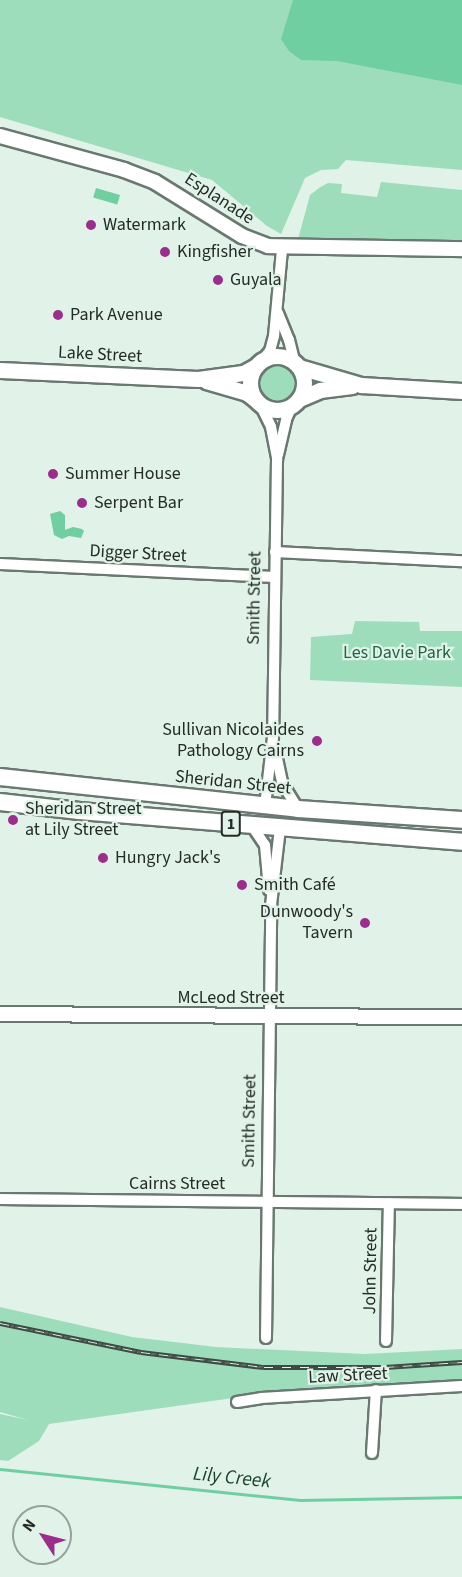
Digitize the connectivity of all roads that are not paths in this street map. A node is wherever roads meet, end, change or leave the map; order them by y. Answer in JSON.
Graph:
{"nodes":[{"id":1,"x":0,"y":136,"type":"edge"},
{"id":2,"x":282,"y":249,"type":"junction"},
{"id":3,"x":462,"y":249,"type":"edge"},
{"id":4,"x":277,"y":312,"type":"junction"},
{"id":5,"x":259,"y":364,"type":"junction"},
{"id":6,"x":297,"y":365,"type":"junction"},
{"id":7,"x":0,"y":370,"type":"edge"},
{"id":8,"x":198,"y":379,"type":"junction"},
{"id":9,"x":361,"y":385,"type":"junction"},
{"id":10,"x":462,"y":391,"type":"edge"},
{"id":11,"x":258,"y":402,"type":"junction"},
{"id":12,"x":296,"y":402,"type":"junction"},
{"id":13,"x":277,"y":459,"type":"junction"},
{"id":14,"x":275,"y":552,"type":"junction"},
{"id":15,"x":462,"y":561,"type":"edge"},
{"id":16,"x":0,"y":564,"type":"edge"},
{"id":17,"x":275,"y":577,"type":"junction"},
{"id":18,"x":273,"y":737,"type":"junction"},
{"id":19,"x":0,"y":777,"type":"edge"},
{"id":20,"x":0,"y":802,"type":"edge"},
{"id":21,"x":281,"y":807,"type":"junction"},
{"id":22,"x":462,"y":820,"type":"edge"},
{"id":23,"x":257,"y":826,"type":"junction"},
{"id":24,"x":280,"y":828,"type":"junction"},
{"id":25,"x":462,"y":842,"type":"edge"},
{"id":26,"x":271,"y":905,"type":"junction"},
{"id":27,"x":0,"y":1014,"type":"edge"},
{"id":28,"x":270,"y":1016,"type":"junction"},
{"id":29,"x":462,"y":1017,"type":"edge"},
{"id":30,"x":0,"y":1199,"type":"edge"},
{"id":31,"x":268,"y":1202,"type":"junction"},
{"id":32,"x":389,"y":1203,"type":"junction"},
{"id":33,"x":462,"y":1204,"type":"edge"},
{"id":34,"x":266,"y":1338,"type":"dead end"},
{"id":35,"x":386,"y":1341,"type":"dead end"},
{"id":36,"x":462,"y":1386,"type":"edge"},
{"id":37,"x":375,"y":1390,"type":"junction"},
{"id":38,"x":237,"y":1402,"type":"dead end"},
{"id":39,"x":372,"y":1452,"type":"dead end"}],
"edges":[{"from":1,"to":2,"type":"street","name":"Esplanade"},
{"from":2,"to":3,"type":"street","name":"Esplanade"},
{"from":2,"to":4,"type":"street"},
{"from":4,"to":5,"type":"street"},
{"from":4,"to":6,"type":"street"},
{"from":5,"to":6,"type":"main road"},
{"from":5,"to":8,"type":"main road","name":"Lake Street"},
{"from":5,"to":11,"type":"main road"},
{"from":6,"to":9,"type":"main road"},
{"from":6,"to":12,"type":"main road"},
{"from":7,"to":8,"type":"main road","name":"Lake Street"},
{"from":8,"to":11,"type":"main road","name":"Lake Street"},
{"from":9,"to":10,"type":"main road"},
{"from":9,"to":12,"type":"main road"},
{"from":11,"to":12,"type":"main road"},
{"from":11,"to":13,"type":"street","name":"Smith Street"},
{"from":12,"to":13,"type":"street","name":"Smith Street"},
{"from":13,"to":14,"type":"street","name":"Smith Street"},
{"from":14,"to":15,"type":"street"},
{"from":14,"to":17,"type":"street","name":"Smith Street"},
{"from":16,"to":17,"type":"street","name":"Digger Street"},
{"from":17,"to":18,"type":"street","name":"Smith Street"},
{"from":18,"to":21,"type":"street","name":"Smith Street"},
{"from":18,"to":21,"type":"street","name":"Smith Street"},
{"from":19,"to":21,"type":"highway","name":"Sheridan Street","number":"1"},
{"from":20,"to":23,"type":"highway","number":"1"},
{"from":21,"to":22,"type":"highway","name":"Sheridan Street","number":"1"},
{"from":21,"to":23,"type":"highway","name":"Smith Street"},
{"from":21,"to":24,"type":"highway","name":"Smith Street"},
{"from":23,"to":24,"type":"highway","number":"1"},
{"from":23,"to":26,"type":"street","name":"Smith Street"},
{"from":24,"to":25,"type":"highway","number":"1"},
{"from":24,"to":26,"type":"street","name":"Smith Street"},
{"from":26,"to":28,"type":"street","name":"Smith Street"},
{"from":27,"to":28,"type":"street","name":"McLeod Street"},
{"from":28,"to":29,"type":"street","name":"McLeod Street"},
{"from":28,"to":31,"type":"street","name":"Smith Street"},
{"from":30,"to":31,"type":"street","name":"Cairns Street"},
{"from":31,"to":32,"type":"street","name":"Cairns Street"},
{"from":31,"to":34,"type":"street","name":"Smith Street"},
{"from":32,"to":33,"type":"street","name":"Cairns Street"},
{"from":32,"to":35,"type":"street","name":"John Street"},
{"from":36,"to":37,"type":"street","name":"Law Street"},
{"from":37,"to":38,"type":"street","name":"Law Street"},
{"from":37,"to":39,"type":"street"}]}
